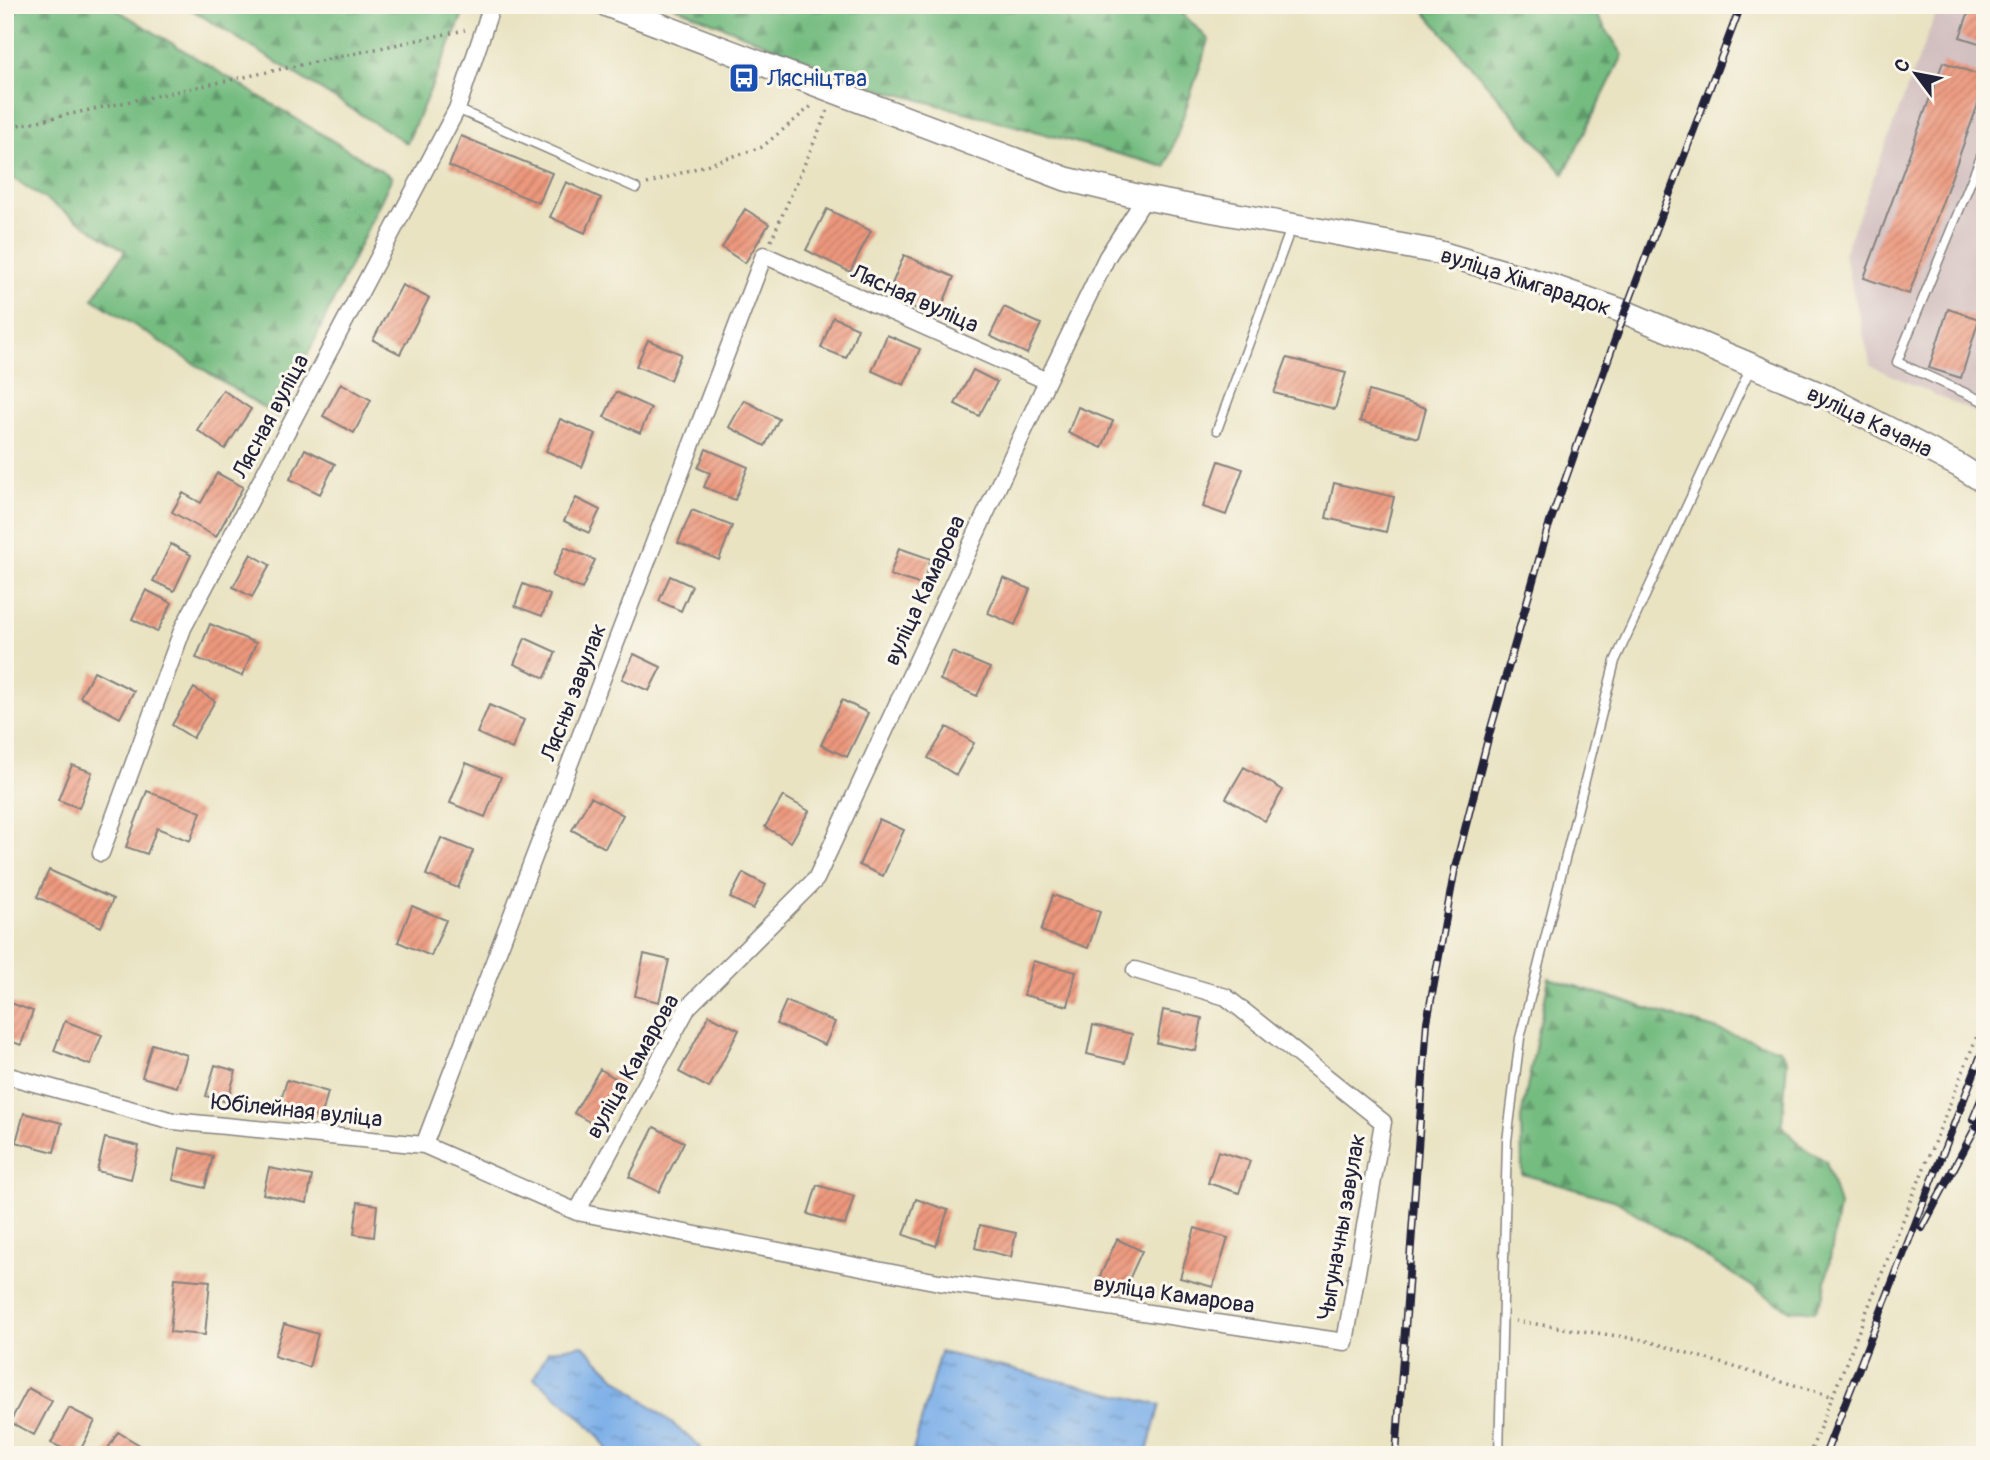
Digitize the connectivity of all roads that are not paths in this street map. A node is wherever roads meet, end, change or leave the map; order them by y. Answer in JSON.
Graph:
{"nodes":[{"id":1,"x":492,"y":5,"type":"edge"},
{"id":2,"x":607,"y":5,"type":"edge"},
{"id":3,"x":457,"y":108,"type":"junction"},
{"id":4,"x":1985,"y":148,"type":"edge"},
{"id":5,"x":636,"y":188,"type":"road end"},
{"id":6,"x":1145,"y":198,"type":"junction"},
{"id":7,"x":1292,"y":225,"type":"junction"},
{"id":8,"x":764,"y":255,"type":"joint"},
{"id":9,"x":1751,"y":367,"type":"junction"},
{"id":10,"x":1047,"y":381,"type":"junction"},
{"id":11,"x":1985,"y":402,"type":"edge"},
{"id":12,"x":1217,"y":430,"type":"dead end"},
{"id":13,"x":1985,"y":482,"type":"edge"},
{"id":14,"x":101,"y":853,"type":"dead end"},
{"id":15,"x":1135,"y":971,"type":"dead end"},
{"id":16,"x":5,"y":1075,"type":"edge"},
{"id":17,"x":424,"y":1145,"type":"junction"},
{"id":18,"x":577,"y":1212,"type":"junction"},
{"id":19,"x":1345,"y":1342,"type":"joint"},
{"id":20,"x":1499,"y":1455,"type":"edge"}],
"edges":[{"from":1,"to":3,"type":"street","name":"Лясная вуліца"},
{"from":2,"to":6,"type":"main road","name":"вуліца Хімгарадок"},
{"from":3,"to":5,"type":"lane"},
{"from":3,"to":14,"type":"street","name":"Лясная вуліца"},
{"from":4,"to":11,"type":"lane"},
{"from":6,"to":7,"type":"main road","name":"вуліца Хімгарадок"},
{"from":6,"to":10,"type":"street","name":"вуліца Камарова"},
{"from":7,"to":9,"type":"main road","name":"вуліца Хімгарадок"},
{"from":7,"to":12,"type":"lane"},
{"from":8,"to":10,"type":"street","name":"Лясная вуліца"},
{"from":8,"to":17,"type":"street","name":"Лясны завулак"},
{"from":9,"to":13,"type":"main road","name":"вуліца Качана"},
{"from":9,"to":20,"type":"lane"},
{"from":10,"to":18,"type":"street","name":"вуліца Камарова"},
{"from":15,"to":19,"type":"street","name":"Чыгуначны завулак"},
{"from":16,"to":17,"type":"street","name":"Юбілейная вуліца"},
{"from":17,"to":18,"type":"street","name":"Юбілейная вуліца"},
{"from":18,"to":19,"type":"street","name":"вуліца Камарова"}]}
